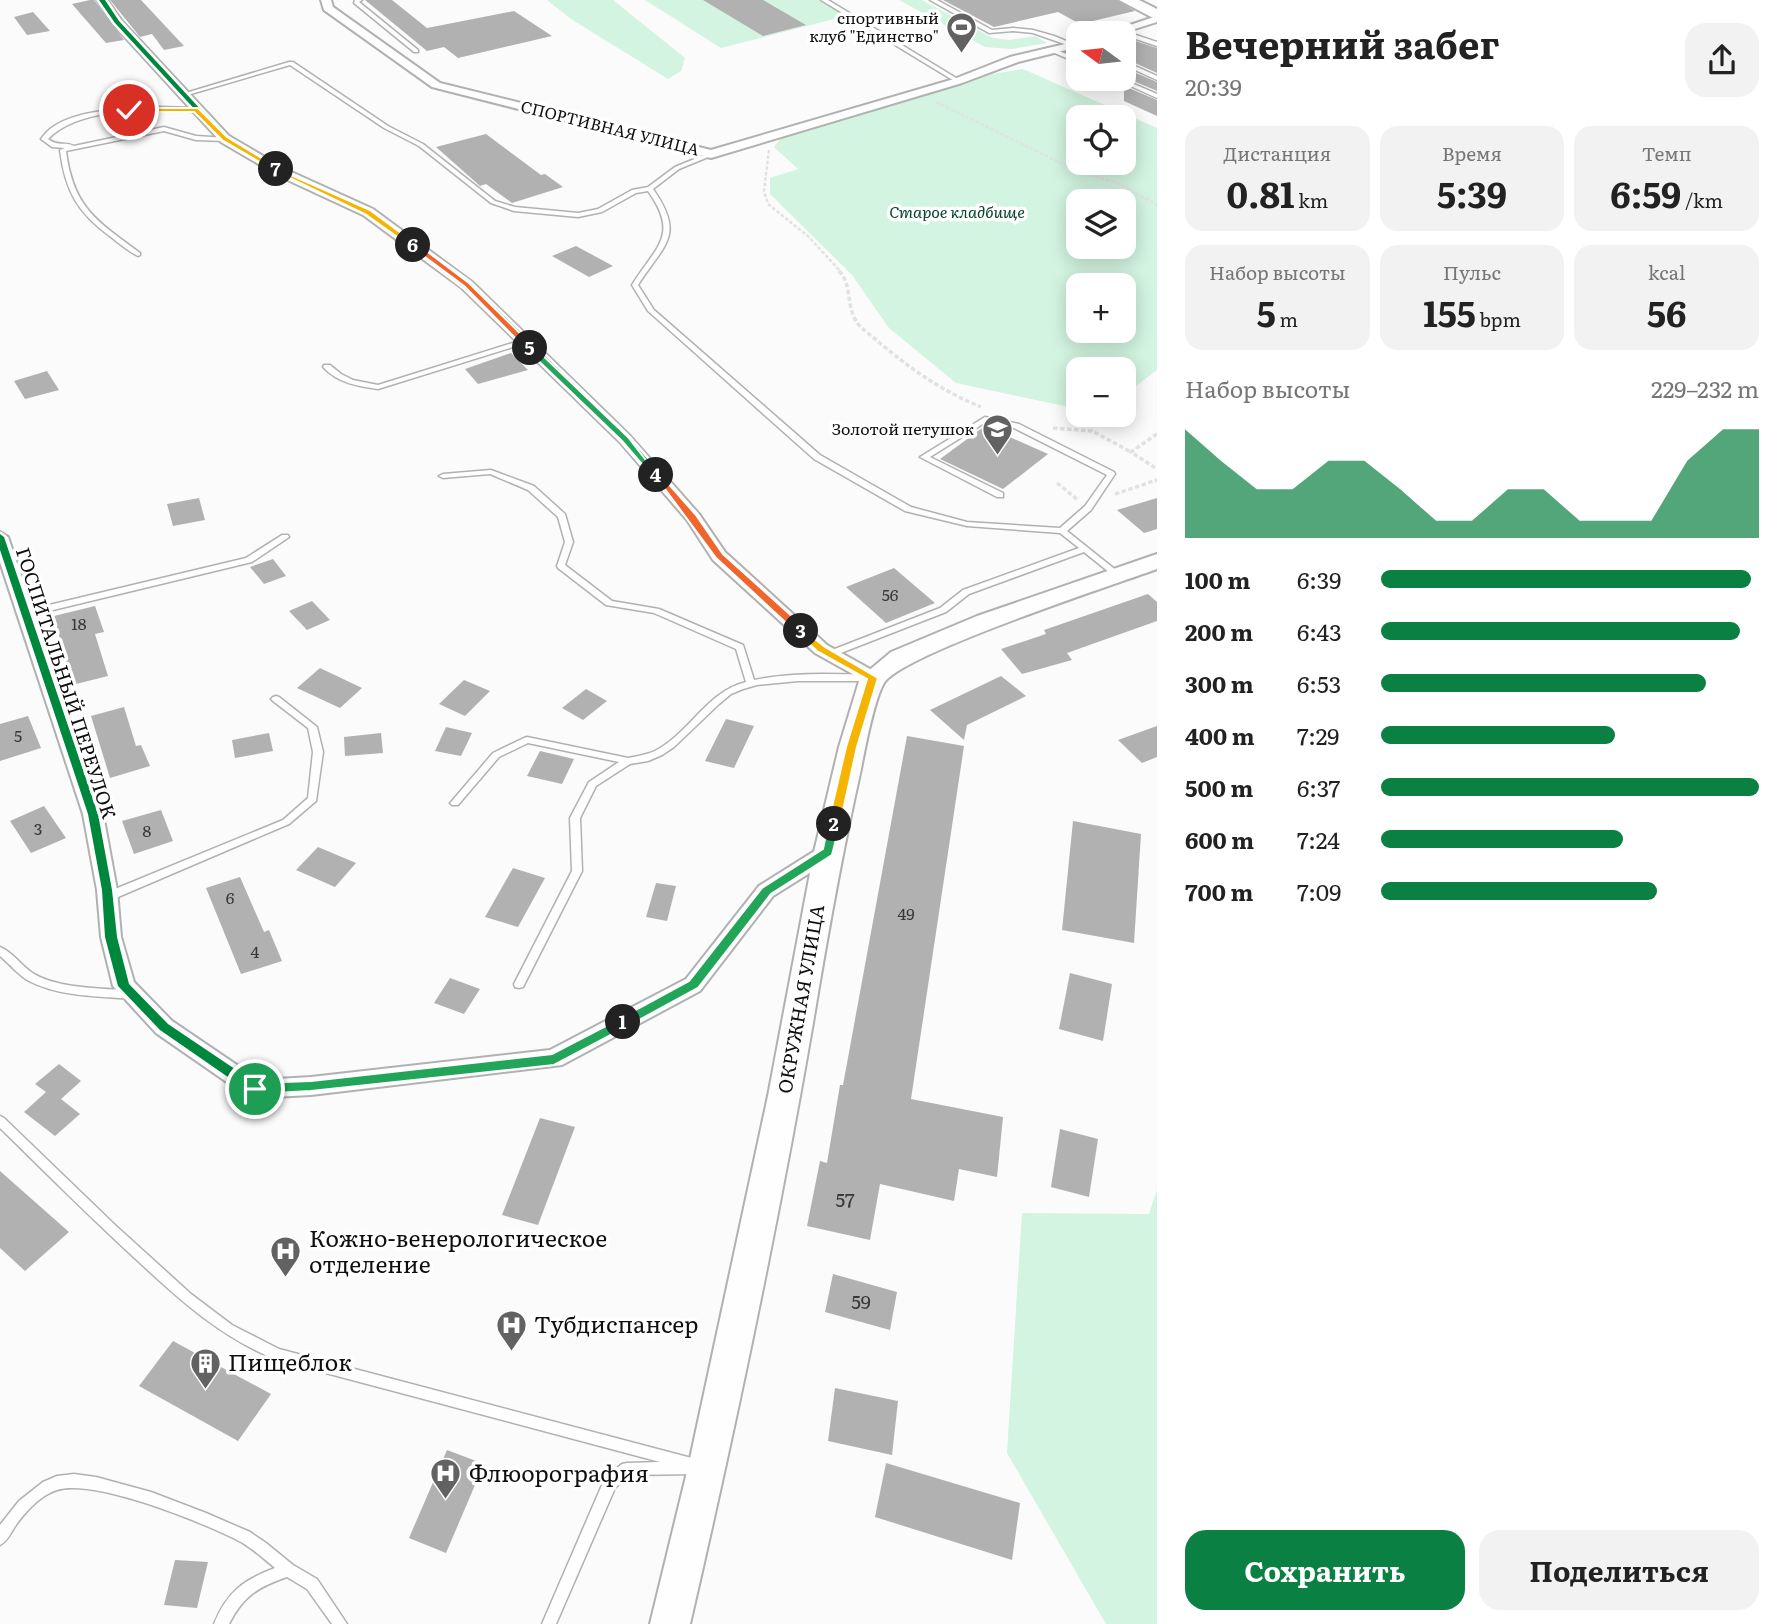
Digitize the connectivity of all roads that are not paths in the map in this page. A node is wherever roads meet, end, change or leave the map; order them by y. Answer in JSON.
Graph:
{"nodes":[{"id":1,"x":102,"y":0,"type":"edge"},
{"id":2,"x":326,"y":0,"type":"edge"},
{"id":3,"x":359,"y":0,"type":"edge"},
{"id":4,"x":824,"y":0,"type":"edge"},
{"id":5,"x":933,"y":0,"type":"edge"},
{"id":6,"x":1127,"y":0,"type":"edge"},
{"id":7,"x":1157,"y":17,"type":"edge"},
{"id":8,"x":1136,"y":24,"type":"edge"},
{"id":9,"x":1136,"y":38,"type":"edge"},
{"id":10,"x":1066,"y":41,"type":"edge"},
{"id":11,"x":1157,"y":44,"type":"edge"},
{"id":12,"x":1066,"y":47,"type":"edge"},
{"id":13,"x":1052,"y":50,"type":"junction"},
{"id":14,"x":415,"y":51,"type":"dead end"},
{"id":15,"x":1066,"y":56,"type":"edge"},
{"id":16,"x":1136,"y":69,"type":"edge"},
{"id":17,"x":1157,"y":78,"type":"edge"},
{"id":18,"x":958,"y":81,"type":"junction"},
{"id":19,"x":1136,"y":87,"type":"edge"},
{"id":20,"x":182,"y":95,"type":"junction"},
{"id":21,"x":1157,"y":96,"type":"edge"},
{"id":22,"x":195,"y":110,"type":"junction"},
{"id":23,"x":225,"y":139,"type":"junction"},
{"id":24,"x":75,"y":146,"type":"junction"},
{"id":25,"x":710,"y":154,"type":"junction"},
{"id":26,"x":650,"y":188,"type":"junction"},
{"id":27,"x":138,"y":254,"type":"dead end"},
{"id":28,"x":525,"y":342,"type":"junction"},
{"id":29,"x":327,"y":367,"type":"dead end"},
{"id":30,"x":443,"y":476,"type":"dead end"},
{"id":31,"x":1000,"y":495,"type":"dead end"},
{"id":32,"x":1062,"y":531,"type":"junction"},
{"id":33,"x":0,"y":537,"type":"edge"},
{"id":34,"x":285,"y":537,"type":"dead end"},
{"id":35,"x":1084,"y":549,"type":"junction"},
{"id":36,"x":1157,"y":561,"type":"edge"},
{"id":37,"x":1118,"y":575,"type":"junction"},
{"id":38,"x":24,"y":614,"type":"junction"},
{"id":39,"x":830,"y":654,"type":"junction"},
{"id":40,"x":873,"y":678,"type":"junction"},
{"id":41,"x":751,"y":684,"type":"junction"},
{"id":42,"x":276,"y":699,"type":"dead end"},
{"id":43,"x":628,"y":761,"type":"junction"},
{"id":44,"x":454,"y":803,"type":"dead end"},
{"id":45,"x":828,"y":852,"type":"junction"},
{"id":46,"x":107,"y":897,"type":"junction"},
{"id":47,"x":0,"y":951,"type":"edge"},
{"id":48,"x":519,"y":984,"type":"dead end"},
{"id":49,"x":132,"y":995,"type":"junction"},
{"id":50,"x":0,"y":1121,"type":"edge"},
{"id":51,"x":707,"y":1468,"type":"junction"},
{"id":52,"x":0,"y":1538,"type":"edge"},
{"id":53,"x":288,"y":1570,"type":"junction"},
{"id":54,"x":221,"y":1624,"type":"edge"},
{"id":55,"x":341,"y":1624,"type":"edge"},
{"id":56,"x":549,"y":1624,"type":"edge"},
{"id":57,"x":670,"y":1624,"type":"edge"}],
"edges":[{"from":1,"to":20,"type":"street"},
{"from":2,"to":25,"type":"street","name":"СПОРТИВНАЯ УЛИЦА"},
{"from":3,"to":14,"type":"lane"},
{"from":4,"to":18,"type":"lane"},
{"from":5,"to":10,"type":"lane"},
{"from":6,"to":7,"type":"main road"},
{"from":7,"to":8,"type":"street"},
{"from":9,"to":11,"type":"lane"},
{"from":12,"to":13,"type":"street","name":"СПОРТИВНАЯ УЛИЦА"},
{"from":13,"to":15,"type":"lane"},
{"from":13,"to":18,"type":"street","name":"СПОРТИВНАЯ УЛИЦА"},
{"from":16,"to":17,"type":"lane"},
{"from":18,"to":25,"type":"street","name":"СПОРТИВНАЯ УЛИЦА"},
{"from":19,"to":21,"type":"lane"},
{"from":20,"to":22,"type":"street"},
{"from":20,"to":26,"type":"lane"},
{"from":22,"to":23,"type":"street"},
{"from":22,"to":24,"type":"lane"},
{"from":23,"to":24,"type":"lane"},
{"from":23,"to":28,"type":"street"},
{"from":24,"to":27,"type":"lane"},
{"from":25,"to":26,"type":"lane"},
{"from":26,"to":32,"type":"lane"},
{"from":28,"to":29,"type":"lane"},
{"from":28,"to":39,"type":"street"},
{"from":30,"to":41,"type":"lane"},
{"from":31,"to":32,"type":"lane"},
{"from":32,"to":35,"type":"lane"},
{"from":33,"to":38,"type":"street","name":"ГОСПИТАЛЬНЫЙ ПЕРЕУЛОК"},
{"from":34,"to":38,"type":"lane"},
{"from":35,"to":37,"type":"lane"},
{"from":35,"to":39,"type":"lane"},
{"from":36,"to":37,"type":"main road"},
{"from":37,"to":40,"type":"main road"},
{"from":38,"to":46,"type":"street","name":"ГОСПИТАЛЬНЫЙ ПЕРЕУЛОК"},
{"from":39,"to":40,"type":"street"},
{"from":40,"to":41,"type":"lane"},
{"from":40,"to":45,"type":"main road","name":"ОКРУЖНАЯ УЛИЦА"},
{"from":41,"to":43,"type":"lane"},
{"from":42,"to":46,"type":"lane"},
{"from":43,"to":44,"type":"lane"},
{"from":43,"to":48,"type":"lane"},
{"from":45,"to":49,"type":"street","name":"ГОСПИТАЛЬНЫЙ ПЕРЕУЛОК"},
{"from":45,"to":51,"type":"main road","name":"ОКРУЖНАЯ УЛИЦА"},
{"from":46,"to":49,"type":"street","name":"ГОСПИТАЛЬНЫЙ ПЕРЕУЛОК"},
{"from":47,"to":49,"type":"lane"},
{"from":50,"to":51,"type":"lane"},
{"from":51,"to":56,"type":"lane"},
{"from":51,"to":57,"type":"main road","name":"ОКРУЖНАЯ УЛИЦА"},
{"from":52,"to":53,"type":"lane"},
{"from":53,"to":54,"type":"lane"},
{"from":53,"to":55,"type":"lane"}]}
